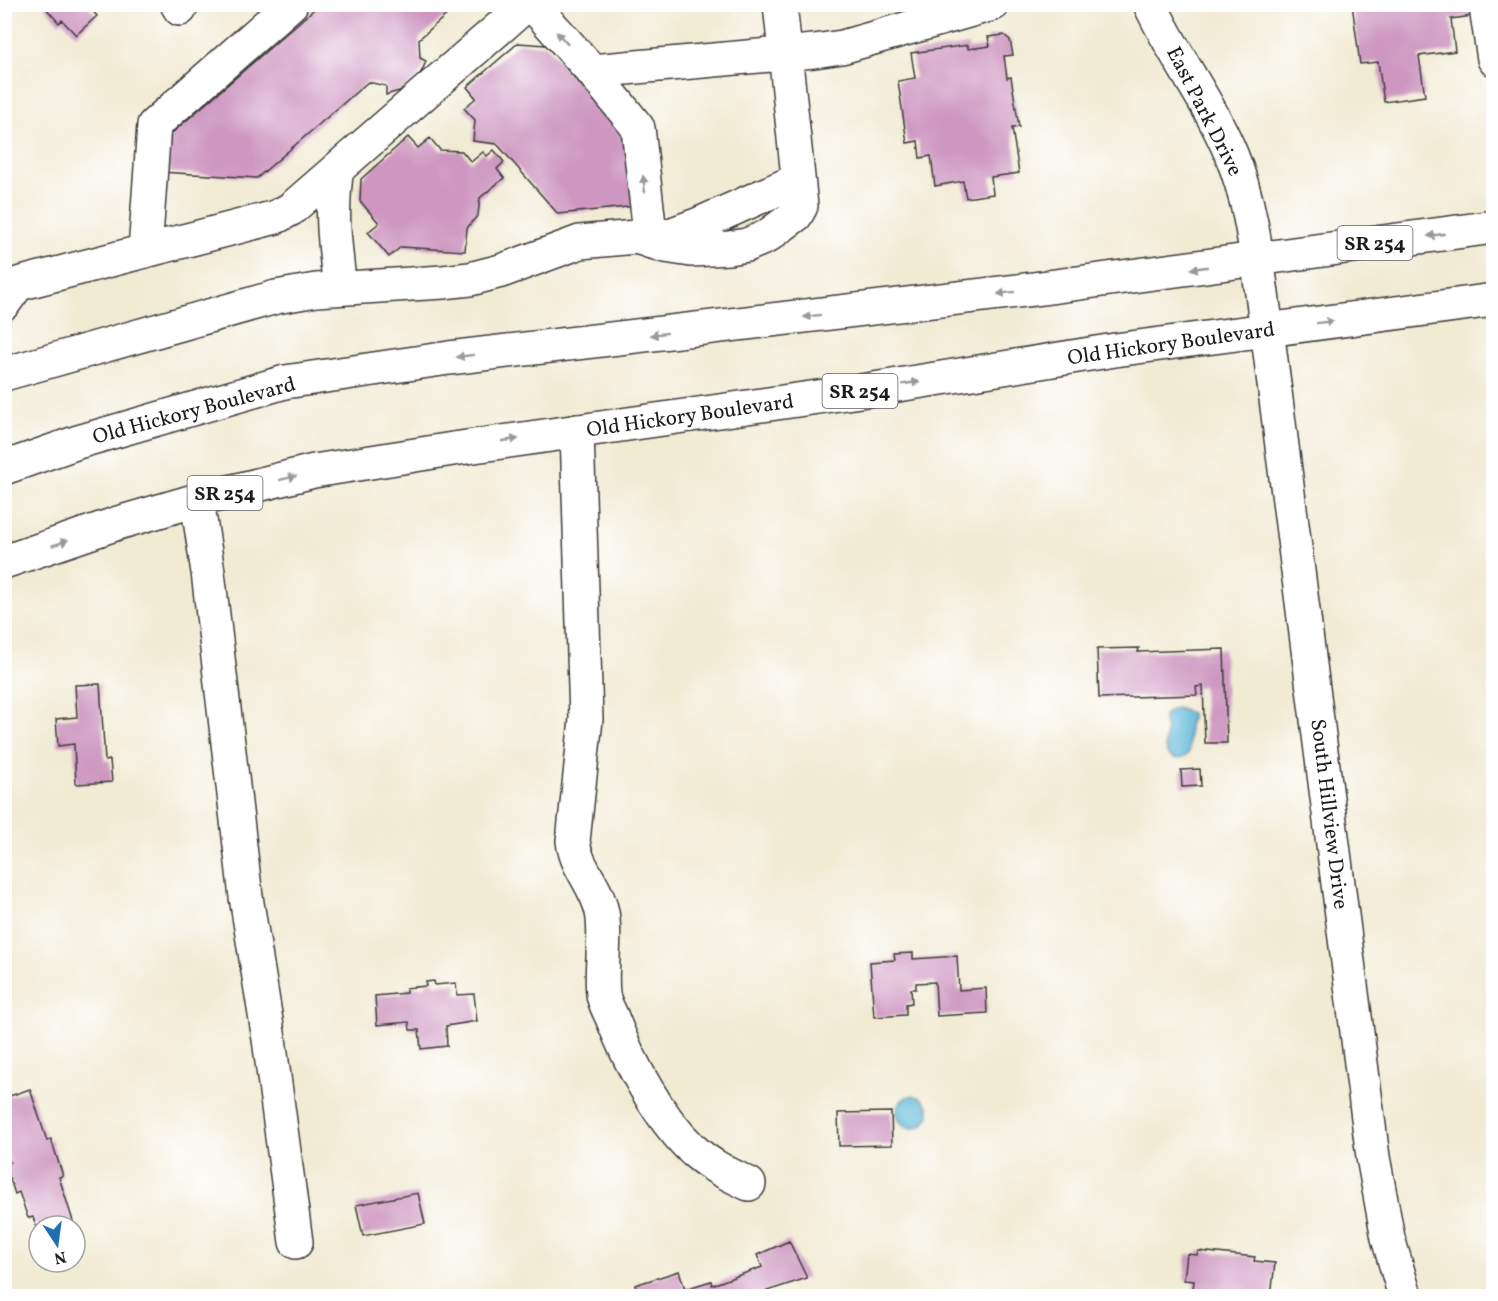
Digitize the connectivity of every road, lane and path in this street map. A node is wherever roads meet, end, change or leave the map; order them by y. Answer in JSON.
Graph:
{"nodes":[{"id":1,"x":291,"y":4,"type":"edge"},
{"id":2,"x":527,"y":4,"type":"edge"},
{"id":3,"x":532,"y":4,"type":"edge"},
{"id":4,"x":780,"y":4,"type":"edge"},
{"id":5,"x":993,"y":4,"type":"edge"},
{"id":6,"x":1150,"y":4,"type":"edge"},
{"id":7,"x":1487,"y":14,"type":"dead end"},
{"id":8,"x":785,"y":54,"type":"junction"},
{"id":9,"x":1494,"y":59,"type":"edge"},
{"id":10,"x":592,"y":71,"type":"junction"},
{"id":11,"x":338,"y":169,"type":"junction"},
{"id":12,"x":1494,"y":227,"type":"edge"},
{"id":13,"x":651,"y":242,"type":"junction"},
{"id":14,"x":145,"y":251,"type":"junction"},
{"id":15,"x":1257,"y":260,"type":"junction"},
{"id":16,"x":340,"y":288,"type":"junction"},
{"id":17,"x":1494,"y":300,"type":"edge"},
{"id":18,"x":4,"y":303,"type":"edge"},
{"id":19,"x":1267,"y":329,"type":"junction"},
{"id":20,"x":4,"y":374,"type":"edge"},
{"id":21,"x":577,"y":431,"type":"junction"},
{"id":22,"x":4,"y":468,"type":"edge"},
{"id":23,"x":197,"y":500,"type":"junction"},
{"id":24,"x":4,"y":562,"type":"edge"},
{"id":25,"x":749,"y":1184,"type":"dead end"},
{"id":26,"x":296,"y":1242,"type":"dead end"},
{"id":27,"x":1405,"y":1296,"type":"edge"}],
"edges":[{"from":1,"to":14,"type":"main road"},
{"from":2,"to":11,"type":"main road"},
{"from":10,"to":3,"type":"main road","one_way":true},
{"from":4,"to":8,"type":"main road"},
{"from":5,"to":8,"type":"main road"},
{"from":6,"to":15,"type":"main road","name":"East Park Drive"},
{"from":7,"to":9,"type":"main road"},
{"from":8,"to":10,"type":"main road"},
{"from":8,"to":13,"type":"main road"},
{"from":13,"to":10,"type":"main road","one_way":true},
{"from":11,"to":14,"type":"main road"},
{"from":11,"to":16,"type":"main road"},
{"from":12,"to":15,"type":"main road","name":"Old Hickory Boulevard","number":"SR 254","one_way":true},
{"from":13,"to":16,"type":"main road"},
{"from":14,"to":18,"type":"main road"},
{"from":15,"to":19,"type":"main road","name":"East Park Drive"},
{"from":15,"to":22,"type":"main road","name":"Old Hickory Boulevard","number":"SR 254","one_way":true},
{"from":16,"to":20,"type":"main road"},
{"from":19,"to":17,"type":"main road","name":"Old Hickory Boulevard","number":"SR 254","one_way":true},
{"from":21,"to":19,"type":"main road","name":"Old Hickory Boulevard","number":"SR 254","one_way":true},
{"from":19,"to":27,"type":"main road","name":"South Hillview Drive"},
{"from":23,"to":21,"type":"main road","name":"Old Hickory Boulevard","number":"SR 254","one_way":true},
{"from":21,"to":25,"type":"main road"},
{"from":24,"to":23,"type":"main road","name":"Old Hickory Boulevard","number":"SR 254","one_way":true},
{"from":23,"to":26,"type":"main road"}]}
